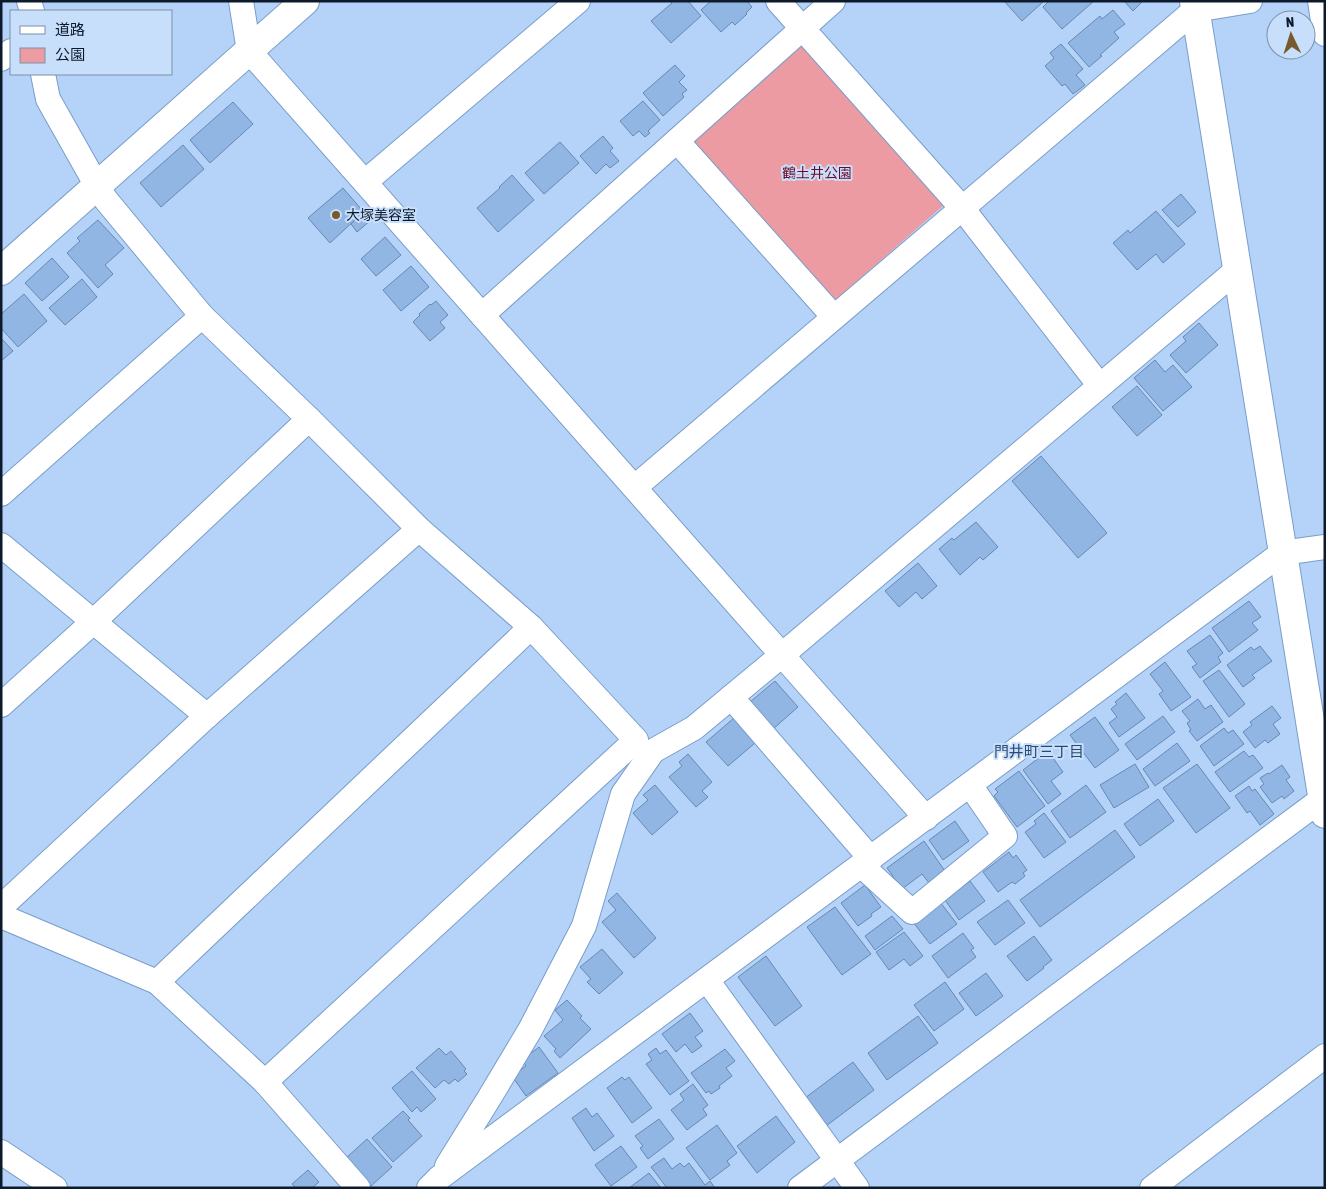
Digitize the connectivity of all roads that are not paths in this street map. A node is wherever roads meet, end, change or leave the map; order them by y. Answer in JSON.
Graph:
{"nodes":[{"id":1,"x":241,"y":1,"type":"edge"},
{"id":2,"x":305,"y":1,"type":"edge"},
{"id":3,"x":578,"y":1,"type":"edge"},
{"id":4,"x":778,"y":1,"type":"edge"},
{"id":5,"x":833,"y":1,"type":"edge"},
{"id":6,"x":1250,"y":1,"type":"edge"},
{"id":7,"x":1320,"y":1,"type":"edge"},
{"id":8,"x":1194,"y":6,"type":"edge"},
{"id":9,"x":803,"y":28,"type":"junction"},
{"id":10,"x":1325,"y":34,"type":"edge"},
{"id":11,"x":249,"y":51,"type":"junction"},
{"id":12,"x":43,"y":75,"type":"edge"},
{"id":13,"x":677,"y":141,"type":"junction"},
{"id":14,"x":365,"y":182,"type":"junction"},
{"id":15,"x":97,"y":186,"type":"junction"},
{"id":16,"x":962,"y":208,"type":"junction"},
{"id":17,"x":1237,"y":270,"type":"junction"},
{"id":18,"x":1,"y":271,"type":"edge"},
{"id":19,"x":482,"y":315,"type":"junction"},
{"id":20,"x":202,"y":316,"type":"junction"},
{"id":21,"x":834,"y":318,"type":"junction"},
{"id":22,"x":1100,"y":386,"type":"junction"},
{"id":23,"x":309,"y":419,"type":"junction"},
{"id":24,"x":635,"y":487,"type":"junction"},
{"id":25,"x":1,"y":494,"type":"edge"},
{"id":26,"x":419,"y":529,"type":"junction"},
{"id":27,"x":1,"y":545,"type":"edge"},
{"id":28,"x":1325,"y":547,"type":"edge"},
{"id":29,"x":1282,"y":553,"type":"junction"},
{"id":30,"x":93,"y":622,"type":"junction"},
{"id":31,"x":531,"y":627,"type":"junction"},
{"id":32,"x":782,"y":655,"type":"junction"},
{"id":33,"x":731,"y":698,"type":"junction"},
{"id":34,"x":1,"y":705,"type":"edge"},
{"id":35,"x":207,"y":716,"type":"junction"},
{"id":36,"x":645,"y":746,"type":"junction"},
{"id":37,"x":970,"y":785,"type":"junction"},
{"id":38,"x":1324,"y":806,"type":"edge"},
{"id":39,"x":926,"y":818,"type":"junction"},
{"id":40,"x":866,"y":862,"type":"junction"},
{"id":41,"x":1,"y":907,"type":"edge"},
{"id":42,"x":1,"y":916,"type":"edge"},
{"id":43,"x":707,"y":980,"type":"junction"},
{"id":44,"x":156,"y":982,"type":"junction"},
{"id":45,"x":1325,"y":1056,"type":"edge"},
{"id":46,"x":265,"y":1082,"type":"junction"},
{"id":47,"x":1,"y":1152,"type":"edge"},
{"id":48,"x":837,"y":1160,"type":"junction"},
{"id":49,"x":434,"y":1183,"type":"edge"},
{"id":50,"x":55,"y":1188,"type":"edge"},
{"id":51,"x":358,"y":1188,"type":"edge"},
{"id":52,"x":800,"y":1188,"type":"edge"},
{"id":53,"x":857,"y":1188,"type":"edge"},
{"id":54,"x":1152,"y":1188,"type":"edge"}],
"edges":[{"from":1,"to":11,"type":"street"},
{"from":2,"to":11,"type":"street"},
{"from":3,"to":14,"type":"street"},
{"from":4,"to":9,"type":"street"},
{"from":5,"to":9,"type":"street"},
{"from":6,"to":8,"type":"street"},
{"from":7,"to":10,"type":"street"},
{"from":8,"to":16,"type":"street"},
{"from":8,"to":17,"type":"street"},
{"from":9,"to":13,"type":"street"},
{"from":9,"to":16,"type":"street"},
{"from":11,"to":14,"type":"street"},
{"from":11,"to":15,"type":"street"},
{"from":12,"to":15,"type":"street"},
{"from":13,"to":19,"type":"street"},
{"from":13,"to":21,"type":"street"},
{"from":14,"to":19,"type":"street"},
{"from":15,"to":18,"type":"street"},
{"from":15,"to":20,"type":"street"},
{"from":16,"to":21,"type":"street"},
{"from":16,"to":22,"type":"street"},
{"from":17,"to":22,"type":"street"},
{"from":17,"to":29,"type":"street"},
{"from":19,"to":24,"type":"street"},
{"from":20,"to":23,"type":"street"},
{"from":20,"to":25,"type":"street"},
{"from":21,"to":24,"type":"street"},
{"from":22,"to":32,"type":"street"},
{"from":23,"to":26,"type":"street"},
{"from":23,"to":30,"type":"street"},
{"from":24,"to":32,"type":"street"},
{"from":26,"to":31,"type":"street"},
{"from":26,"to":35,"type":"street"},
{"from":27,"to":30,"type":"street"},
{"from":28,"to":29,"type":"street"},
{"from":29,"to":37,"type":"street"},
{"from":29,"to":38,"type":"street"},
{"from":30,"to":34,"type":"street"},
{"from":30,"to":35,"type":"street"},
{"from":31,"to":36,"type":"street"},
{"from":31,"to":44,"type":"street"},
{"from":32,"to":33,"type":"street"},
{"from":32,"to":39,"type":"street"},
{"from":33,"to":36,"type":"street"},
{"from":33,"to":40,"type":"street"},
{"from":35,"to":41,"type":"street"},
{"from":36,"to":46,"type":"street"},
{"from":36,"to":49,"type":"street"},
{"from":37,"to":39,"type":"street"},
{"from":37,"to":40,"type":"street"},
{"from":38,"to":48,"type":"street"},
{"from":39,"to":40,"type":"street"},
{"from":40,"to":43,"type":"street"},
{"from":42,"to":44,"type":"street"},
{"from":43,"to":48,"type":"street"},
{"from":43,"to":49,"type":"street"},
{"from":44,"to":46,"type":"street"},
{"from":45,"to":54,"type":"street"},
{"from":46,"to":51,"type":"street"},
{"from":47,"to":50,"type":"street"},
{"from":48,"to":52,"type":"street"},
{"from":48,"to":53,"type":"street"}]}
